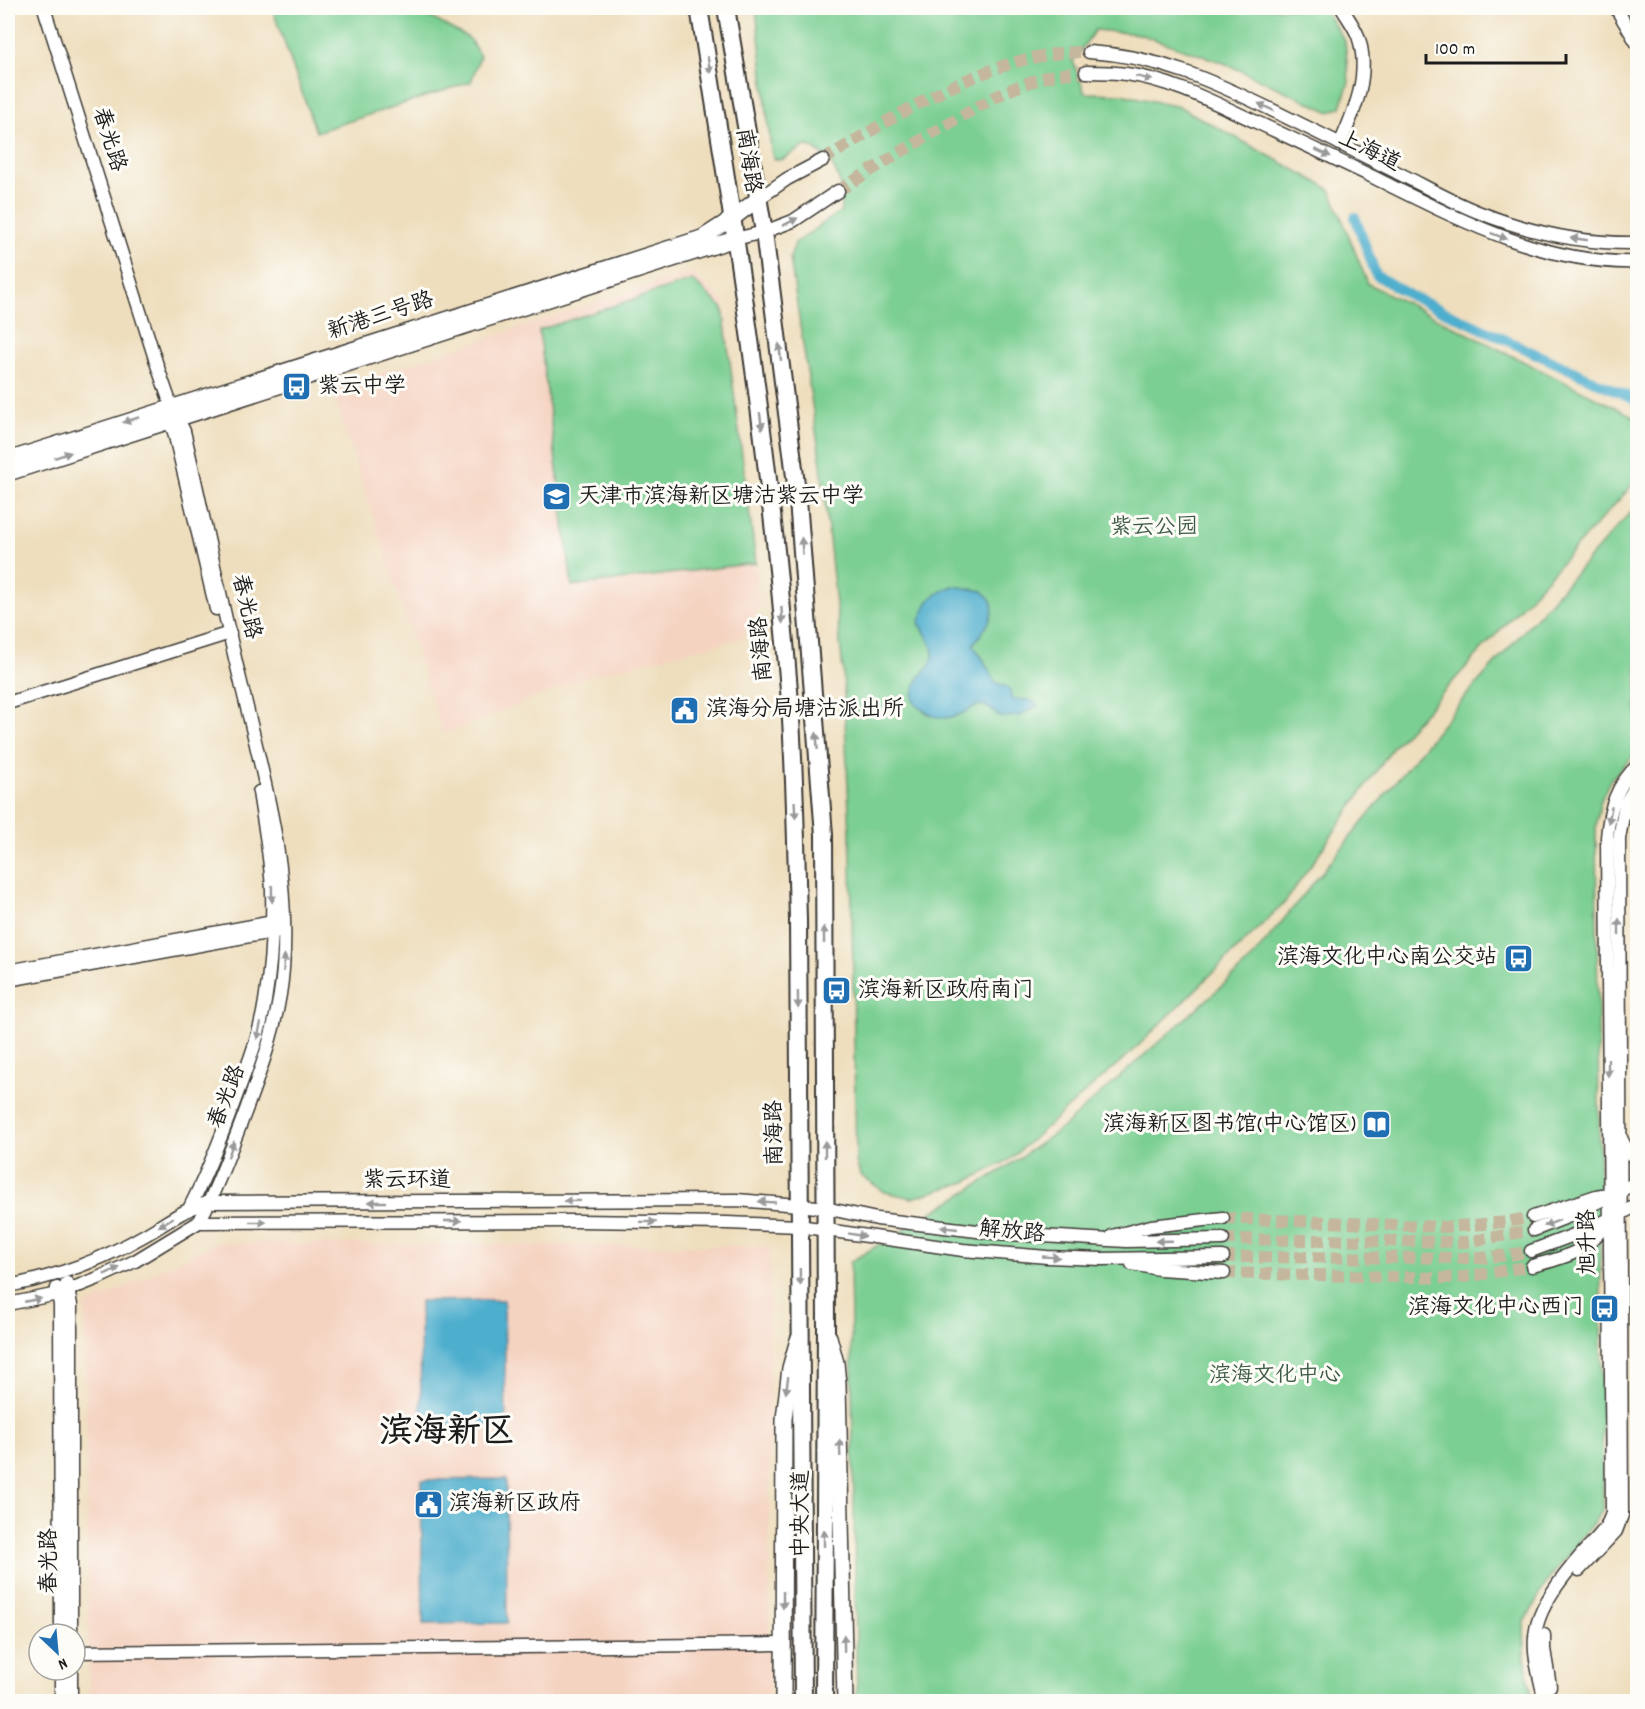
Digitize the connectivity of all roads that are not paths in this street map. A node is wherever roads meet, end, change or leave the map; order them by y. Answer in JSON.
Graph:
{"nodes":[{"id":1,"x":36,"y":8,"type":"edge"},
{"id":2,"x":44,"y":8,"type":"edge"},
{"id":3,"x":699,"y":8,"type":"edge"},
{"id":4,"x":726,"y":8,"type":"edge"},
{"id":5,"x":1342,"y":8,"type":"edge"},
{"id":6,"x":1616,"y":8,"type":"edge"},
{"id":7,"x":1638,"y":45,"type":"edge"},
{"id":8,"x":1089,"y":52,"type":"tunnel mouth"},
{"id":9,"x":1086,"y":72,"type":"tunnel mouth"},
{"id":10,"x":1340,"y":144,"type":"junction"},
{"id":11,"x":823,"y":160,"type":"tunnel mouth"},
{"id":12,"x":838,"y":191,"type":"tunnel mouth"},
{"id":13,"x":758,"y":199,"type":"junction"},
{"id":14,"x":733,"y":219,"type":"junction"},
{"id":15,"x":764,"y":232,"type":"junction"},
{"id":16,"x":735,"y":239,"type":"junction"},
{"id":17,"x":1638,"y":243,"type":"edge"},
{"id":18,"x":1638,"y":262,"type":"edge"},
{"id":19,"x":171,"y":414,"type":"junction"},
{"id":20,"x":8,"y":460,"type":"edge"},
{"id":21,"x":8,"y":473,"type":"edge"},
{"id":22,"x":226,"y":634,"type":"junction"},
{"id":23,"x":8,"y":704,"type":"edge"},
{"id":24,"x":1638,"y":765,"type":"edge"},
{"id":25,"x":1638,"y":782,"type":"edge"},
{"id":26,"x":278,"y":926,"type":"junction"},
{"id":27,"x":8,"y":971,"type":"edge"},
{"id":28,"x":8,"y":980,"type":"edge"},
{"id":29,"x":1619,"y":1132,"type":"junction"},
{"id":30,"x":1638,"y":1161,"type":"edge"},
{"id":31,"x":1638,"y":1182,"type":"edge"},
{"id":32,"x":1614,"y":1194,"type":"junction"},
{"id":33,"x":210,"y":1202,"type":"junction"},
{"id":34,"x":799,"y":1204,"type":"junction"},
{"id":35,"x":1638,"y":1205,"type":"edge"},
{"id":36,"x":190,"y":1207,"type":"junction"},
{"id":37,"x":825,"y":1208,"type":"junction"},
{"id":38,"x":1616,"y":1216,"type":"junction"},
{"id":39,"x":1223,"y":1218,"type":"tunnel mouth"},
{"id":40,"x":199,"y":1222,"type":"junction"},
{"id":41,"x":1533,"y":1223,"type":"tunnel mouth"},
{"id":42,"x":799,"y":1226,"type":"junction"},
{"id":43,"x":825,"y":1229,"type":"junction"},
{"id":44,"x":1099,"y":1239,"type":"junction"},
{"id":45,"x":1223,"y":1239,"type":"tunnel mouth"},
{"id":46,"x":1531,"y":1251,"type":"tunnel mouth"},
{"id":47,"x":1223,"y":1257,"type":"tunnel mouth"},
{"id":48,"x":1102,"y":1259,"type":"junction"},
{"id":49,"x":1532,"y":1266,"type":"tunnel mouth"},
{"id":50,"x":1224,"y":1273,"type":"tunnel mouth"},
{"id":51,"x":60,"y":1274,"type":"junction"},
{"id":52,"x":8,"y":1286,"type":"edge"},
{"id":53,"x":64,"y":1292,"type":"junction"},
{"id":54,"x":8,"y":1304,"type":"edge"},
{"id":55,"x":801,"y":1328,"type":"junction"},
{"id":56,"x":826,"y":1328,"type":"junction"},
{"id":57,"x":61,"y":1622,"type":"edge"},
{"id":58,"x":70,"y":1622,"type":"edge"},
{"id":59,"x":783,"y":1644,"type":"junction"},
{"id":60,"x":87,"y":1652,"type":"edge"},
{"id":61,"x":61,"y":1682,"type":"edge"},
{"id":62,"x":71,"y":1682,"type":"edge"},
{"id":63,"x":61,"y":1701,"type":"edge"},
{"id":64,"x":71,"y":1701,"type":"edge"},
{"id":65,"x":783,"y":1701,"type":"edge"},
{"id":66,"x":803,"y":1701,"type":"edge"},
{"id":67,"x":824,"y":1701,"type":"edge"},
{"id":68,"x":845,"y":1701,"type":"edge"},
{"id":69,"x":1545,"y":1701,"type":"edge"},
{"id":70,"x":1553,"y":1701,"type":"edge"}],
"edges":[{"from":1,"to":19,"type":"street","name":"春光路"},
{"from":2,"to":19,"type":"street","name":"春光路"},
{"from":3,"to":14,"type":"highway","name":"南海路","one_way":true},
{"from":4,"to":13,"type":"highway","name":"南海路"},
{"from":5,"to":10,"type":"street"},
{"from":6,"to":7,"type":"street"},
{"from":10,"to":8,"type":"street","name":"上海道","one_way":true},
{"from":9,"to":18,"type":"street","name":"上海道","one_way":true},
{"from":17,"to":10,"type":"street","name":"上海道","one_way":true},
{"from":11,"to":13,"type":"street"},
{"from":15,"to":12,"type":"street","one_way":true},
{"from":13,"to":14,"type":"main road","name":"新港三号路"},
{"from":13,"to":15,"type":"highway","name":"南海路"},
{"from":14,"to":16,"type":"highway","name":"南海路"},
{"from":14,"to":19,"type":"main road","name":"新港三号路"},
{"from":15,"to":16,"type":"street"},
{"from":37,"to":15,"type":"highway","name":"南海路","one_way":true},
{"from":16,"to":19,"type":"main road","name":"新港三号路"},
{"from":16,"to":34,"type":"highway","name":"南海路","one_way":true},
{"from":19,"to":20,"type":"main road","name":"新港三号路","one_way":true},
{"from":21,"to":19,"type":"main road","name":"新港三号路","one_way":true},
{"from":19,"to":22,"type":"street","name":"春光路"},
{"from":22,"to":23,"type":"street"},
{"from":22,"to":26,"type":"street","name":"春光路"},
{"from":24,"to":32,"type":"street","name":"旭升路","one_way":true},
{"from":29,"to":25,"type":"street","name":"旭升路","one_way":true},
{"from":26,"to":27,"type":"street"},
{"from":26,"to":28,"type":"street"},
{"from":33,"to":26,"type":"street","name":"春光路","one_way":true},
{"from":26,"to":36,"type":"street","name":"春光路","one_way":true},
{"from":29,"to":30,"type":"street"},
{"from":29,"to":32,"type":"street","name":"旭升路"},
{"from":31,"to":32,"type":"street"},
{"from":32,"to":38,"type":"street","name":"旭升路"},
{"from":32,"to":41,"type":"street","one_way":true},
{"from":34,"to":33,"type":"street","name":"紫云环道","one_way":true},
{"from":33,"to":36,"type":"street","name":"紫云环道"},
{"from":33,"to":40,"type":"street","name":"春光路"},
{"from":34,"to":37,"type":"street","name":"紫云环道"},
{"from":34,"to":42,"type":"highway","name":"南海路"},
{"from":35,"to":38,"type":"street"},
{"from":36,"to":51,"type":"street","name":"紫云环道","one_way":true},
{"from":37,"to":43,"type":"highway","name":"南海路"},
{"from":44,"to":37,"type":"street","name":"解放路","one_way":true},
{"from":38,"to":46,"type":"street"},
{"from":38,"to":49,"type":"street"},
{"from":38,"to":69,"type":"street","name":"旭升路"},
{"from":38,"to":70,"type":"street","name":"旭升路"},
{"from":39,"to":44,"type":"street"},
{"from":40,"to":42,"type":"street","name":"紫云环道","one_way":true},
{"from":53,"to":40,"type":"street","one_way":true},
{"from":42,"to":43,"type":"street","name":"解放路"},
{"from":42,"to":55,"type":"highway","name":"南海路","one_way":true},
{"from":43,"to":48,"type":"street","name":"解放路","one_way":true},
{"from":43,"to":56,"type":"highway","name":"南海路"},
{"from":45,"to":44,"type":"street","name":"解放路","one_way":true},
{"from":47,"to":48,"type":"street","name":"解放路"},
{"from":48,"to":50,"type":"street"},
{"from":51,"to":52,"type":"street","name":"紫云环道"},
{"from":51,"to":53,"type":"street","name":"春光路"},
{"from":54,"to":53,"type":"street","one_way":true},
{"from":53,"to":57,"type":"street","name":"春光路"},
{"from":53,"to":58,"type":"street","name":"春光路"},
{"from":55,"to":59,"type":"main road","one_way":true},
{"from":55,"to":66,"type":"highway","name":"中央大道"},
{"from":67,"to":56,"type":"highway","name":"中央大道","one_way":true},
{"from":68,"to":56,"type":"main road","one_way":true},
{"from":59,"to":60,"type":"street"},
{"from":59,"to":65,"type":"main road"},
{"from":61,"to":63,"type":"street"},
{"from":62,"to":64,"type":"street"}]}
